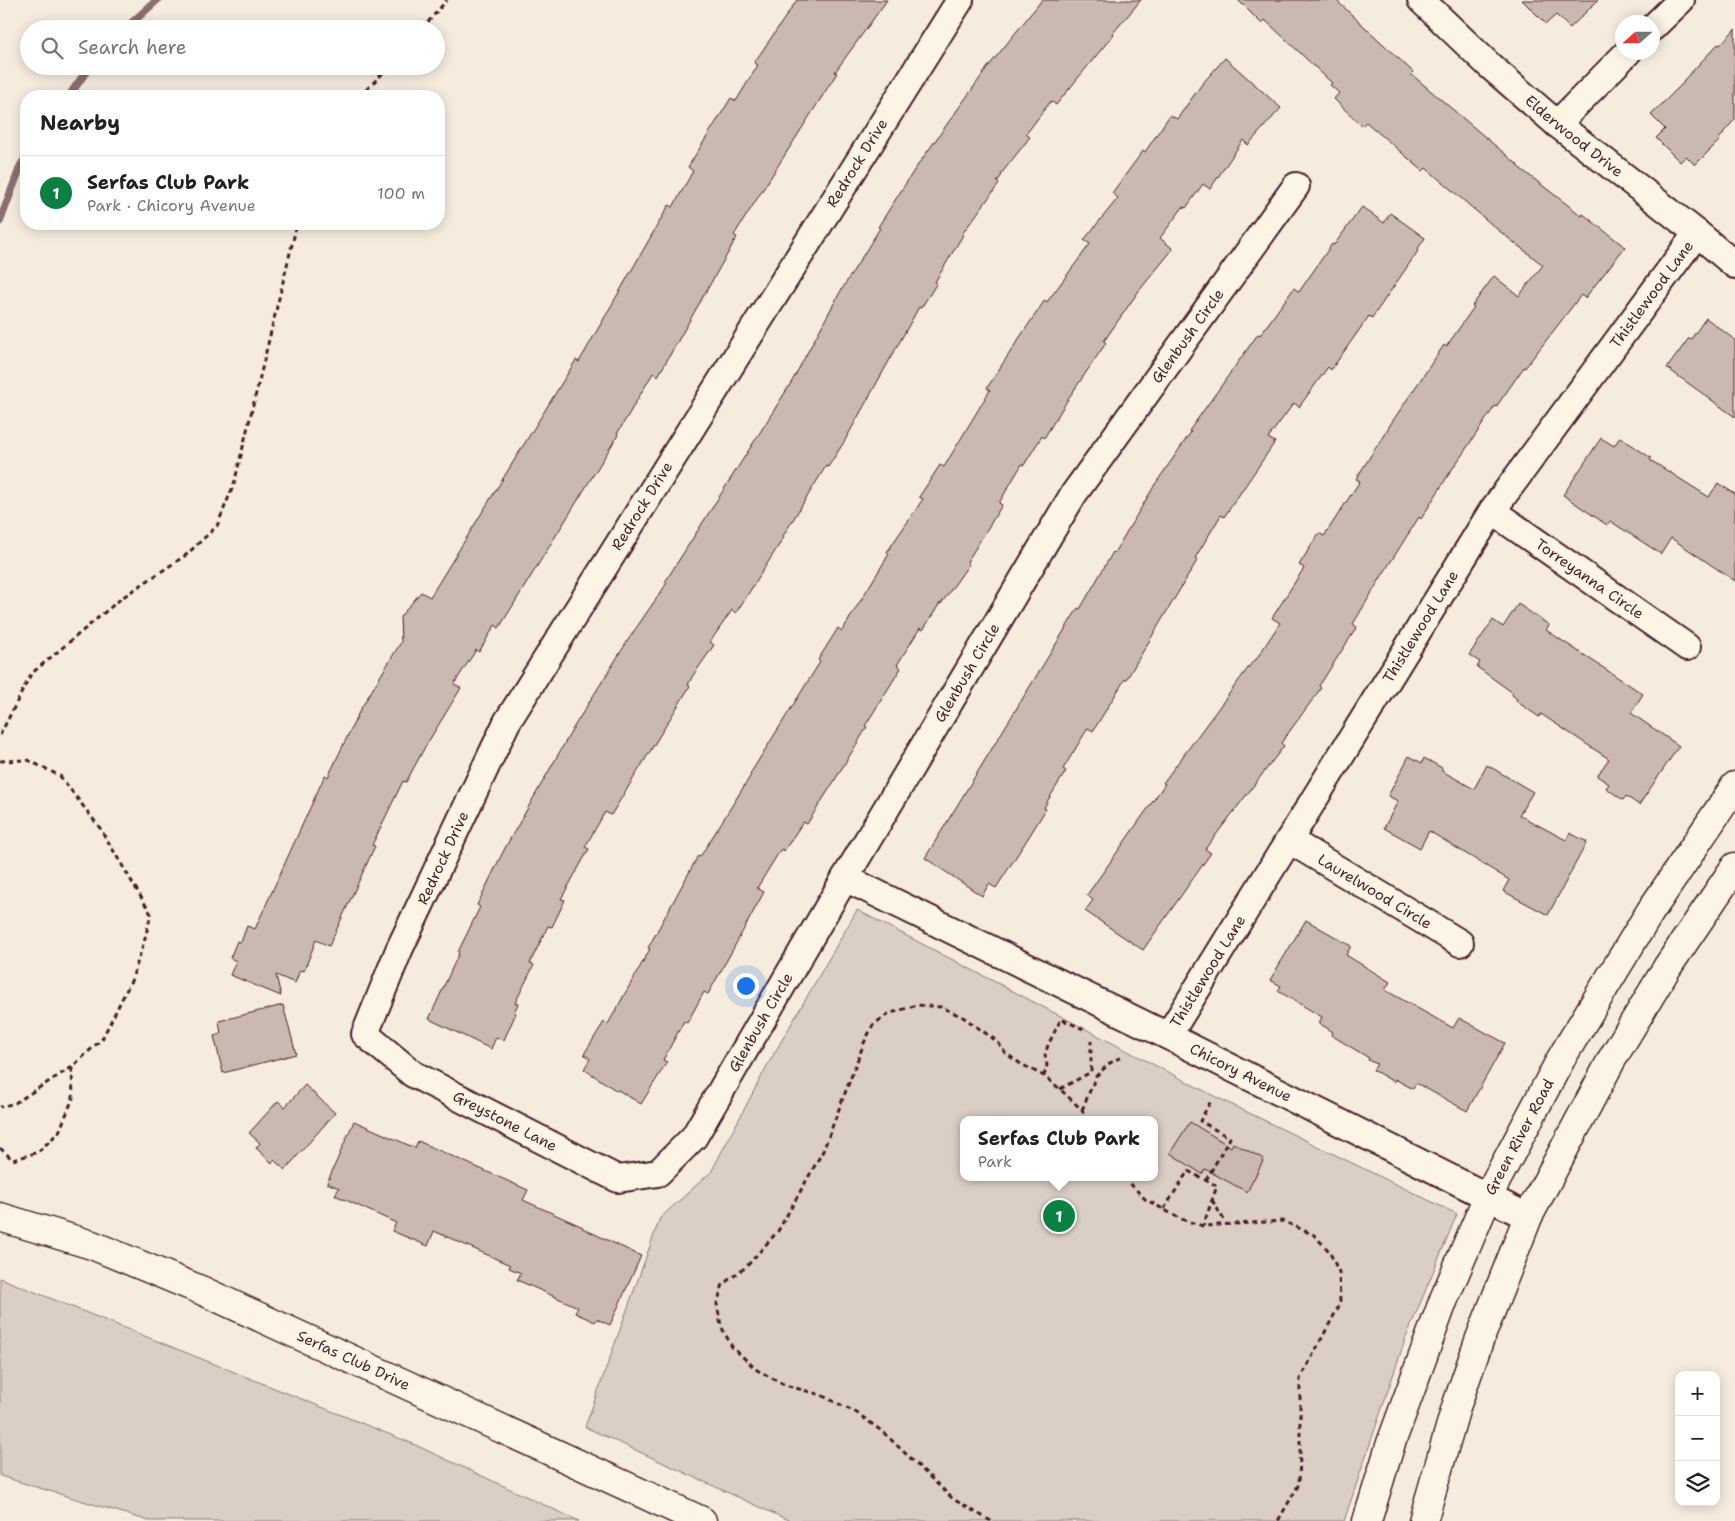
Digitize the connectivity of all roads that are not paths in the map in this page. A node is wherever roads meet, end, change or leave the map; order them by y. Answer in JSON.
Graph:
{"nodes":[{"id":1,"x":960,"y":0,"type":"edge"},
{"id":2,"x":1421,"y":0,"type":"edge"},
{"id":3,"x":1681,"y":0,"type":"edge"},
{"id":4,"x":1660,"y":20,"type":"edge"},
{"id":5,"x":1620,"y":60,"type":"edge"},
{"id":6,"x":1557,"y":124,"type":"junction"},
{"id":7,"x":1296,"y":186,"type":"dead end"},
{"id":8,"x":1697,"y":233,"type":"junction"},
{"id":9,"x":1735,"y":264,"type":"edge"},
{"id":10,"x":1492,"y":511,"type":"junction"},
{"id":11,"x":1687,"y":647,"type":"dead end"},
{"id":12,"x":1735,"y":786,"type":"edge"},
{"id":13,"x":1289,"y":840,"type":"junction"},
{"id":14,"x":1735,"y":867,"type":"edge"},
{"id":15,"x":845,"y":878,"type":"junction"},
{"id":16,"x":1460,"y":943,"type":"dead end"},
{"id":17,"x":365,"y":1034,"type":"joint"},
{"id":18,"x":1168,"y":1036,"type":"junction"},
{"id":19,"x":658,"y":1173,"type":"joint"},
{"id":20,"x":1488,"y":1196,"type":"junction"},
{"id":21,"x":0,"y":1217,"type":"edge"},
{"id":22,"x":1528,"y":1217,"type":"junction"},
{"id":23,"x":702,"y":1521,"type":"edge"},
{"id":24,"x":1367,"y":1521,"type":"edge"},
{"id":25,"x":1422,"y":1521,"type":"edge"}],
"edges":[{"from":1,"to":17,"type":"street","name":"Redrock Drive"},
{"from":2,"to":6,"type":"street","name":"Elderwood Drive"},
{"from":3,"to":4,"type":"street"},
{"from":5,"to":6,"type":"street"},
{"from":6,"to":8,"type":"street","name":"Elderwood Drive"},
{"from":7,"to":15,"type":"street","name":"Glenbush Circle"},
{"from":8,"to":9,"type":"street","name":"Elderwood Drive"},
{"from":8,"to":10,"type":"street","name":"Thistlewood Lane"},
{"from":10,"to":11,"type":"street","name":"Torreyanna Circle"},
{"from":10,"to":13,"type":"street","name":"Thistlewood Lane"},
{"from":12,"to":20,"type":"main road","name":"Green River Road"},
{"from":13,"to":16,"type":"street","name":"Laurelwood Circle"},
{"from":13,"to":18,"type":"street","name":"Thistlewood Lane"},
{"from":14,"to":22,"type":"main road"},
{"from":15,"to":18,"type":"street","name":"Chicory Avenue"},
{"from":15,"to":19,"type":"street","name":"Glenbush Circle"},
{"from":17,"to":19,"type":"street","name":"Greystone Lane"},
{"from":18,"to":20,"type":"street","name":"Chicory Avenue"},
{"from":20,"to":22,"type":"street","name":"Chicory Avenue"},
{"from":20,"to":24,"type":"main road","name":"Green River Road"},
{"from":21,"to":23,"type":"main road","name":"Serfas Club Drive"},
{"from":22,"to":25,"type":"main road"}]}
